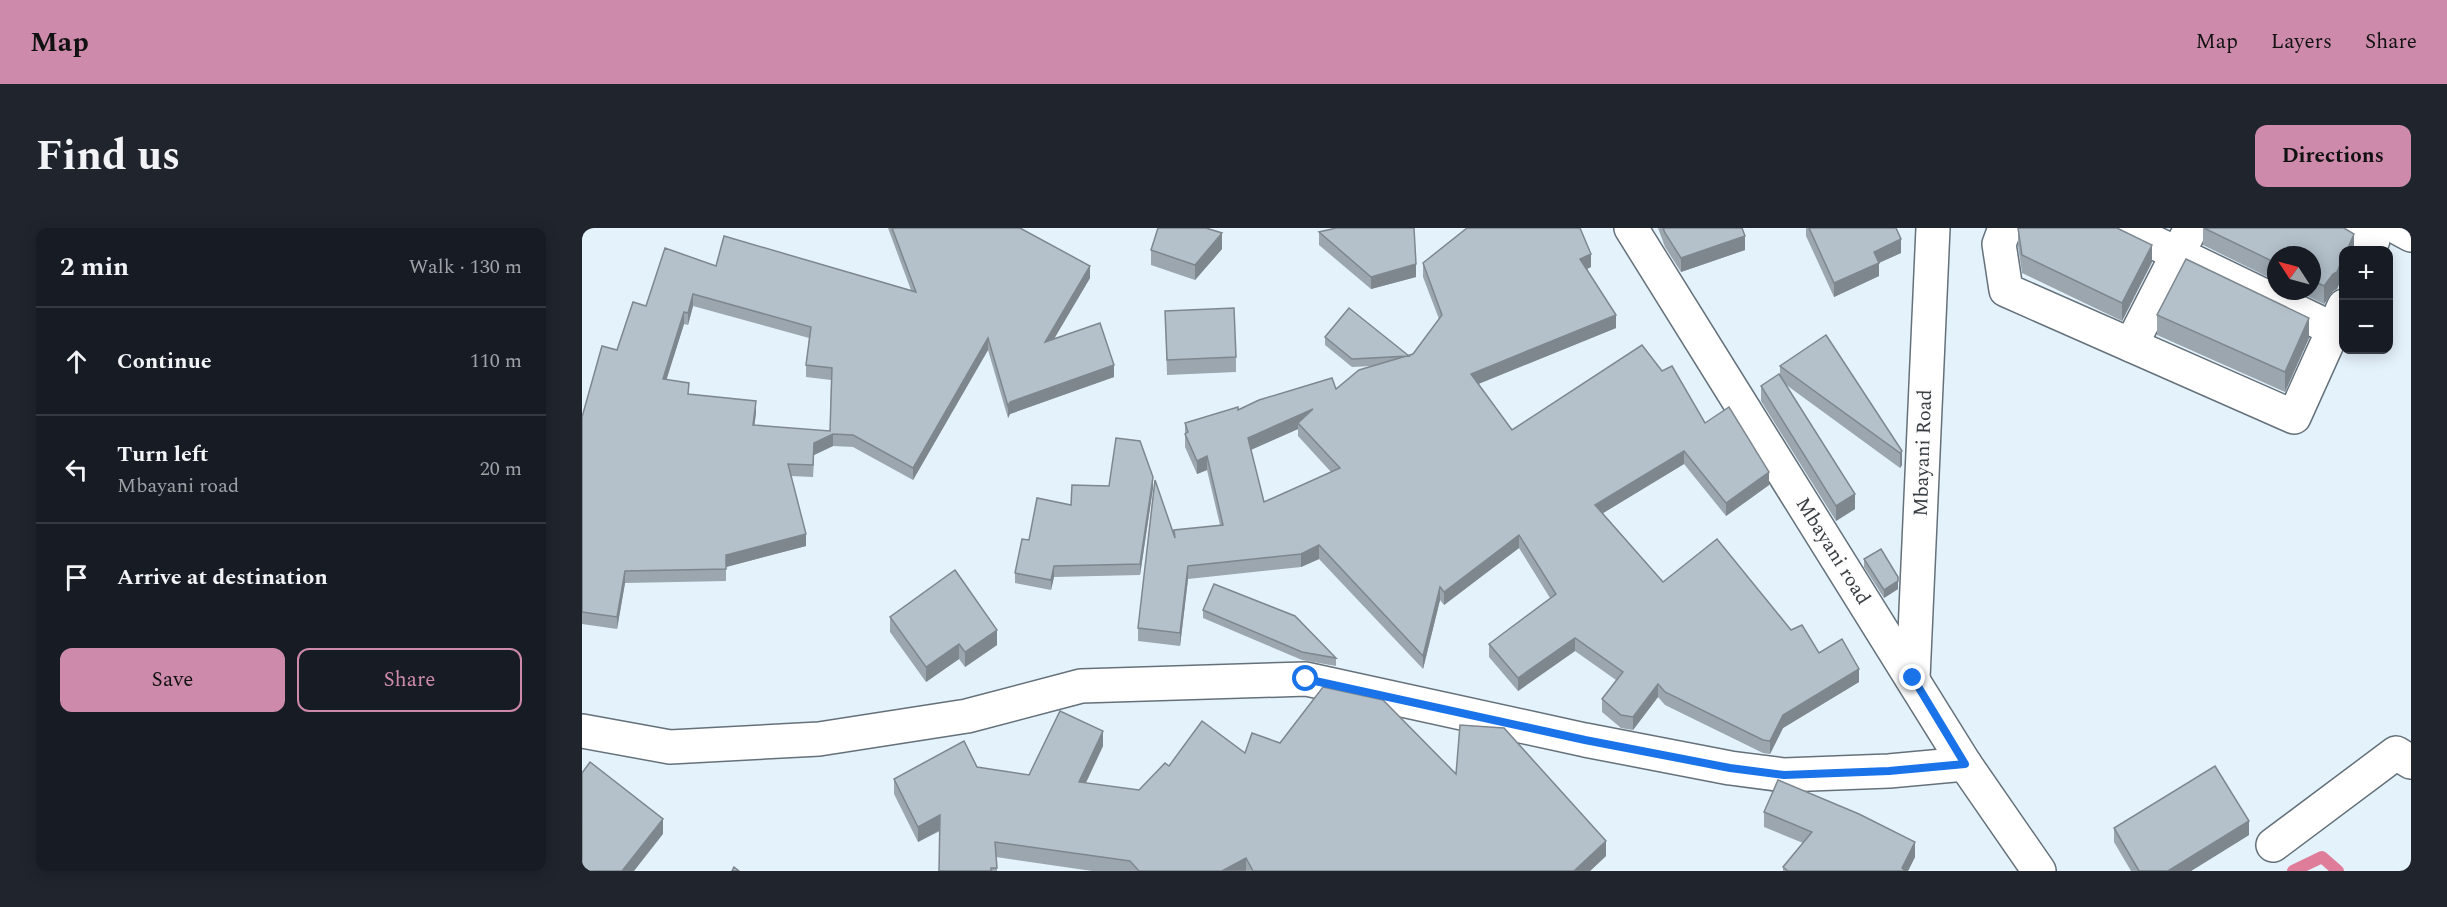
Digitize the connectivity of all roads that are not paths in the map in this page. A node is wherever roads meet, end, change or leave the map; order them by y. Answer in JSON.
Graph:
{"nodes":[{"id":1,"x":1632,"y":228,"type":"edge"},
{"id":2,"x":1933,"y":228,"type":"edge"},
{"id":3,"x":2005,"y":228,"type":"edge"},
{"id":4,"x":2124,"y":228,"type":"edge"},
{"id":5,"x":2373,"y":235,"type":"edge"},
{"id":6,"x":2411,"y":235,"type":"edge"},
{"id":7,"x":2184,"y":241,"type":"edge"},
{"id":8,"x":2338,"y":318,"type":"edge"},
{"id":9,"x":2131,"y":345,"type":"junction"},
{"id":10,"x":1913,"y":678,"type":"junction"},
{"id":11,"x":582,"y":731,"type":"edge"},
{"id":12,"x":2411,"y":762,"type":"edge"},
{"id":13,"x":1965,"y":764,"type":"junction"},
{"id":14,"x":2273,"y":845,"type":"dead end"},
{"id":15,"x":2039,"y":871,"type":"edge"}],
"edges":[{"from":1,"to":10,"type":"street","name":"Mbayani road"},
{"from":2,"to":10,"type":"street","name":"Mbayani Road"},
{"from":3,"to":9,"type":"street"},
{"from":4,"to":7,"type":"street"},
{"from":5,"to":6,"type":"street"},
{"from":7,"to":8,"type":"street"},
{"from":7,"to":9,"type":"street"},
{"from":8,"to":9,"type":"street"},
{"from":10,"to":13,"type":"street","name":"Mbayani road"},
{"from":11,"to":13,"type":"street"},
{"from":12,"to":14,"type":"street"},
{"from":13,"to":15,"type":"street","name":"Mbayani road"}]}
